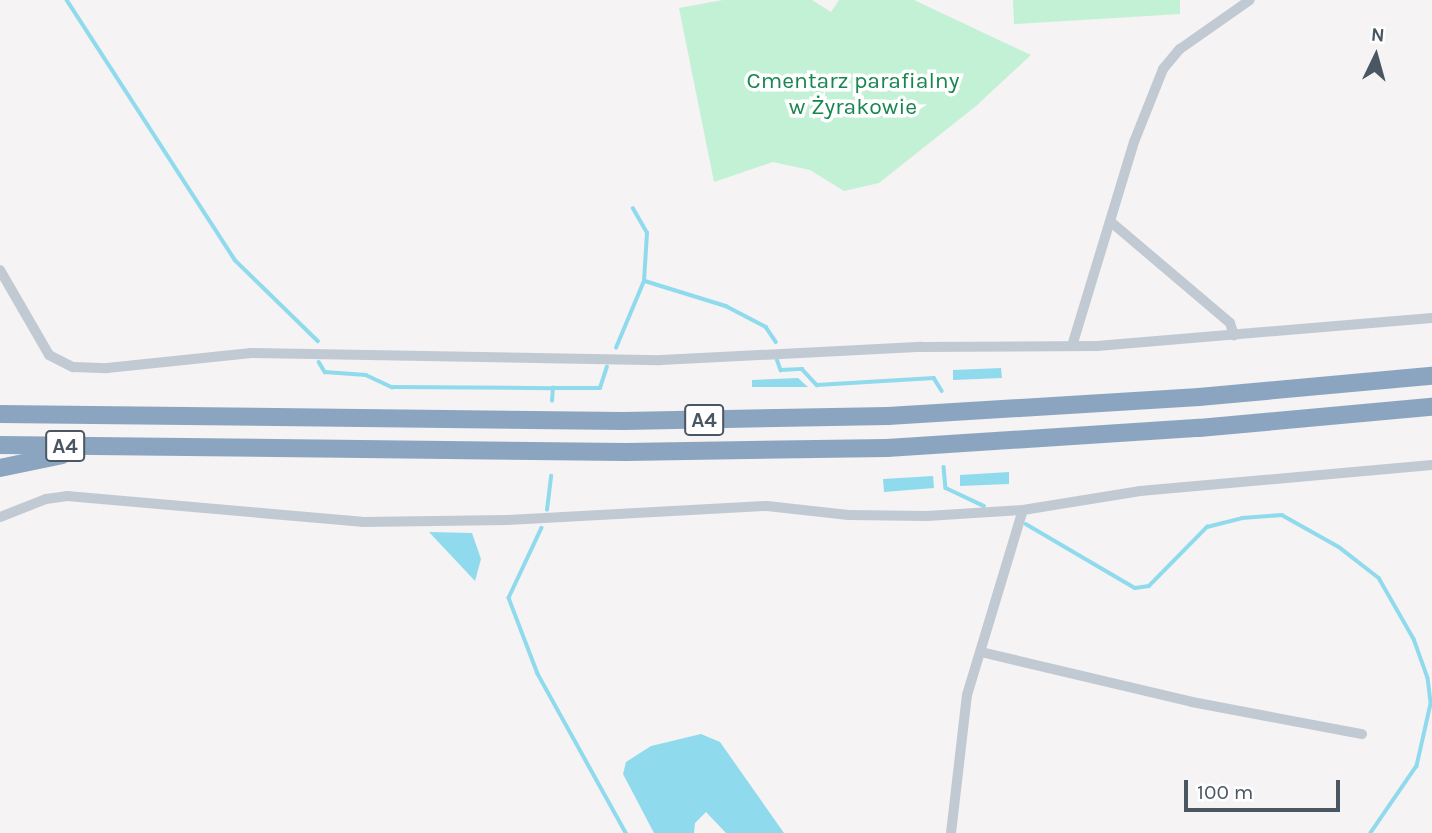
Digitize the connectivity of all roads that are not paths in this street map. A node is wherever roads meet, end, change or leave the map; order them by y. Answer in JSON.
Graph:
{"nodes":[{"id":1,"x":1250,"y":0,"type":"edge"},
{"id":2,"x":1111,"y":222,"type":"junction"},
{"id":3,"x":0,"y":270,"type":"edge"},
{"id":4,"x":1432,"y":318,"type":"edge"},
{"id":5,"x":1234,"y":335,"type":"junction"},
{"id":6,"x":1072,"y":346,"type":"junction"},
{"id":7,"x":1432,"y":376,"type":"edge"},
{"id":8,"x":1432,"y":407,"type":"edge"},
{"id":9,"x":0,"y":414,"type":"edge"},
{"id":10,"x":0,"y":446,"type":"edge"},
{"id":11,"x":129,"y":447,"type":"junction"},
{"id":12,"x":1432,"y":465,"type":"edge"},
{"id":13,"x":0,"y":467,"type":"edge"},
{"id":14,"x":1023,"y":510,"type":"junction"},
{"id":15,"x":0,"y":517,"type":"edge"},
{"id":16,"x":981,"y":652,"type":"junction"},
{"id":17,"x":1362,"y":734,"type":"dead end"},
{"id":18,"x":951,"y":833,"type":"edge"}],
"edges":[{"from":1,"to":2,"type":"street"},
{"from":2,"to":5,"type":"street"},
{"from":2,"to":6,"type":"street"},
{"from":3,"to":6,"type":"street"},
{"from":4,"to":5,"type":"street"},
{"from":5,"to":6,"type":"street"},
{"from":7,"to":9,"type":"highway","number":"A4"},
{"from":8,"to":11,"type":"highway","number":"A4"},
{"from":10,"to":11,"type":"highway","number":"A4"},
{"from":11,"to":13,"type":"highway"},
{"from":12,"to":14,"type":"street"},
{"from":14,"to":15,"type":"street"},
{"from":14,"to":16,"type":"street"},
{"from":16,"to":17,"type":"street"},
{"from":16,"to":18,"type":"street"}]}
